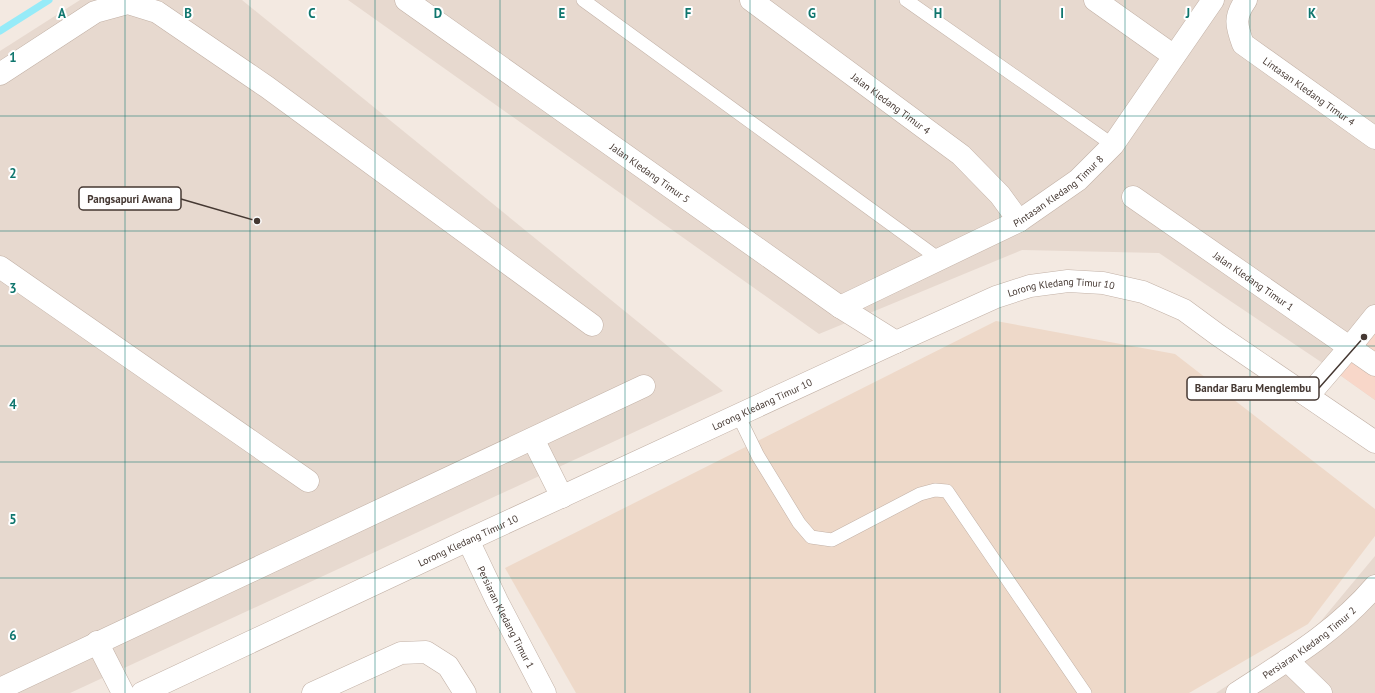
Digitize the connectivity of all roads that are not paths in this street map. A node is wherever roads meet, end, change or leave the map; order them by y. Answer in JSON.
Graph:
{"nodes":[{"id":1,"x":406,"y":0,"type":"edge"},
{"id":2,"x":583,"y":0,"type":"edge"},
{"id":3,"x":751,"y":0,"type":"edge"},
{"id":4,"x":906,"y":0,"type":"edge"},
{"id":5,"x":1095,"y":0,"type":"edge"},
{"id":6,"x":1213,"y":0,"type":"edge"},
{"id":7,"x":1246,"y":0,"type":"edge"},
{"id":8,"x":1174,"y":56,"type":"junction"},
{"id":9,"x":0,"y":74,"type":"edge"},
{"id":10,"x":1375,"y":138,"type":"edge"},
{"id":11,"x":1113,"y":145,"type":"junction"},
{"id":12,"x":1133,"y":197,"type":"dead end"},
{"id":13,"x":1019,"y":221,"type":"junction"},
{"id":14,"x":939,"y":259,"type":"junction"},
{"id":15,"x":0,"y":267,"type":"edge"},
{"id":16,"x":840,"y":307,"type":"junction"},
{"id":17,"x":1375,"y":316,"type":"edge"},
{"id":18,"x":592,"y":325,"type":"dead end"},
{"id":19,"x":896,"y":342,"type":"junction"},
{"id":20,"x":1350,"y":347,"type":"junction"},
{"id":21,"x":1375,"y":365,"type":"edge"},
{"id":22,"x":644,"y":386,"type":"dead end"},
{"id":23,"x":1308,"y":396,"type":"junction"},
{"id":24,"x":738,"y":415,"type":"junction"},
{"id":25,"x":533,"y":438,"type":"junction"},
{"id":26,"x":1375,"y":442,"type":"edge"},
{"id":27,"x":308,"y":481,"type":"dead end"},
{"id":28,"x":562,"y":497,"type":"junction"},
{"id":29,"x":468,"y":540,"type":"junction"},
{"id":30,"x":1375,"y":586,"type":"edge"},
{"id":31,"x":98,"y":642,"type":"junction"},
{"id":32,"x":1287,"y":660,"type":"junction"},
{"id":33,"x":0,"y":689,"type":"edge"},
{"id":34,"x":123,"y":693,"type":"edge"},
{"id":35,"x":142,"y":693,"type":"edge"},
{"id":36,"x":313,"y":693,"type":"edge"},
{"id":37,"x":465,"y":693,"type":"edge"},
{"id":38,"x":545,"y":693,"type":"edge"},
{"id":39,"x":1085,"y":693,"type":"edge"},
{"id":40,"x":1237,"y":693,"type":"edge"},
{"id":41,"x":1321,"y":693,"type":"edge"}],
"edges":[{"from":1,"to":16,"type":"street","name":"Jalan Kledang Timur 5"},
{"from":2,"to":14,"type":"lane"},
{"from":3,"to":13,"type":"street","name":"Jalan Kledang Timur 4"},
{"from":4,"to":11,"type":"lane"},
{"from":5,"to":8,"type":"street"},
{"from":6,"to":8,"type":"street","name":"Pintasan Kledang Timur 8"},
{"from":7,"to":10,"type":"street","name":"Lintasan Kledang Timur 4"},
{"from":8,"to":11,"type":"street","name":"Pintasan Kledang Timur 8"},
{"from":9,"to":18,"type":"street"},
{"from":11,"to":13,"type":"street","name":"Pintasan Kledang Timur 8"},
{"from":12,"to":20,"type":"street","name":"Jalan Kledang Timur 1"},
{"from":13,"to":14,"type":"street","name":"Pintasan Kledang Timur 8"},
{"from":14,"to":16,"type":"street","name":"Pintasan Kledang Timur 8"},
{"from":15,"to":27,"type":"street"},
{"from":16,"to":19,"type":"street","name":"Jalan Kledang Timur 5"},
{"from":17,"to":20,"type":"street"},
{"from":19,"to":23,"type":"street","name":"Lorong Kledang Timur 10"},
{"from":19,"to":24,"type":"street","name":"Lorong Kledang Timur 10"},
{"from":20,"to":21,"type":"street","name":"Jalan Kledang Timur 1"},
{"from":20,"to":23,"type":"street"},
{"from":22,"to":25,"type":"street"},
{"from":23,"to":26,"type":"street","name":"Lorong Kledang Timur 10"},
{"from":24,"to":28,"type":"street","name":"Lorong Kledang Timur 10"},
{"from":24,"to":39,"type":"lane"},
{"from":25,"to":28,"type":"street"},
{"from":25,"to":31,"type":"street"},
{"from":28,"to":29,"type":"street","name":"Lorong Kledang Timur 10"},
{"from":29,"to":35,"type":"street","name":"Lorong Kledang Timur 10"},
{"from":29,"to":38,"type":"street","name":"Persiaran Kledang Timur 1"},
{"from":30,"to":32,"type":"street","name":"Persiaran Kledang Timur 2"},
{"from":31,"to":33,"type":"street"},
{"from":31,"to":34,"type":"street"},
{"from":32,"to":40,"type":"street","name":"Persiaran Kledang Timur 2"},
{"from":32,"to":41,"type":"street"},
{"from":36,"to":37,"type":"street"}]}
